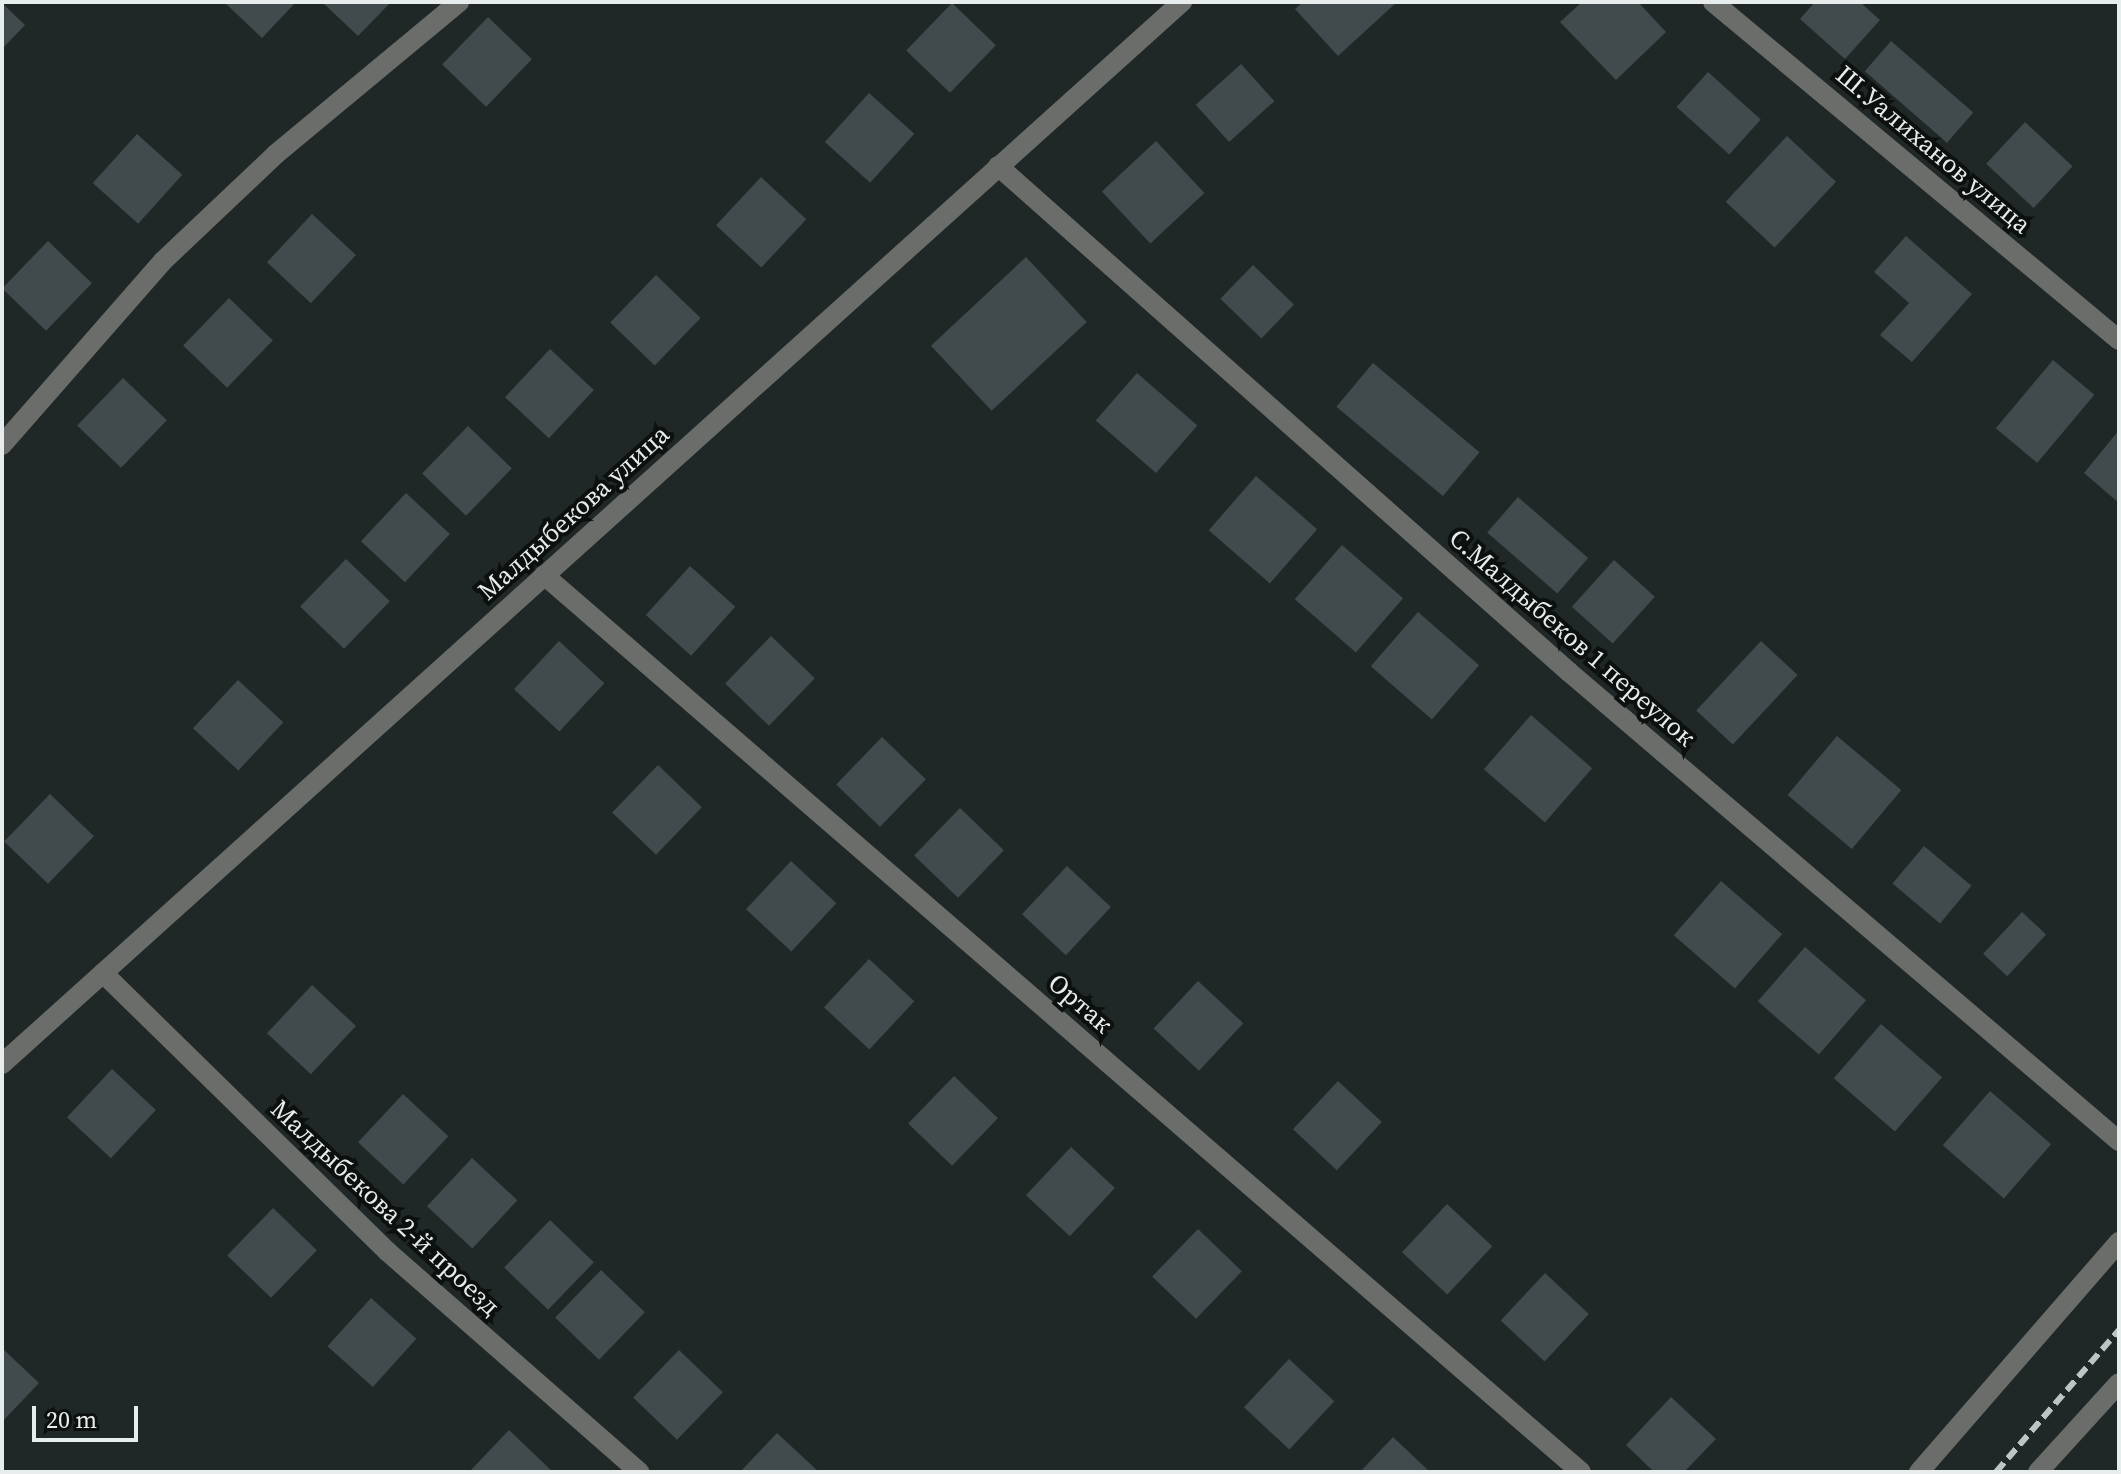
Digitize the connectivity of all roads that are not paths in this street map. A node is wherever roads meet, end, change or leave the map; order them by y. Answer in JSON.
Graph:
{"nodes":[{"id":1,"x":459,"y":2,"type":"edge"},
{"id":2,"x":1182,"y":2,"type":"edge"},
{"id":3,"x":1713,"y":2,"type":"edge"},
{"id":4,"x":998,"y":166,"type":"junction"},
{"id":5,"x":2119,"y":340,"type":"edge"},
{"id":6,"x":2,"y":445,"type":"edge"},
{"id":7,"x":544,"y":575,"type":"junction"},
{"id":8,"x":103,"y":973,"type":"junction"},
{"id":9,"x":2,"y":1064,"type":"edge"},
{"id":10,"x":2119,"y":1141,"type":"edge"},
{"id":11,"x":2119,"y":1242,"type":"edge"},
{"id":12,"x":2119,"y":1383,"type":"edge"},
{"id":13,"x":639,"y":1472,"type":"edge"},
{"id":14,"x":1581,"y":1472,"type":"edge"},
{"id":15,"x":1919,"y":1472,"type":"edge"},
{"id":16,"x":2038,"y":1472,"type":"edge"}],
"edges":[{"from":1,"to":6,"type":"street"},
{"from":2,"to":4,"type":"street","name":"Малдыбекова улица"},
{"from":3,"to":5,"type":"street","name":"Ш.Уалиханов улица"},
{"from":4,"to":7,"type":"street","name":"Малдыбекова улица"},
{"from":4,"to":10,"type":"street","name":"С.Малдыбеков 1 переулок"},
{"from":7,"to":8,"type":"street","name":"Малдыбекова улица"},
{"from":7,"to":14,"type":"street","name":"Ортак"},
{"from":8,"to":9,"type":"street","name":"Малдыбекова улица"},
{"from":8,"to":13,"type":"street","name":"Малдыбекова 2-й проезд"},
{"from":11,"to":15,"type":"street"},
{"from":12,"to":16,"type":"street"}]}
